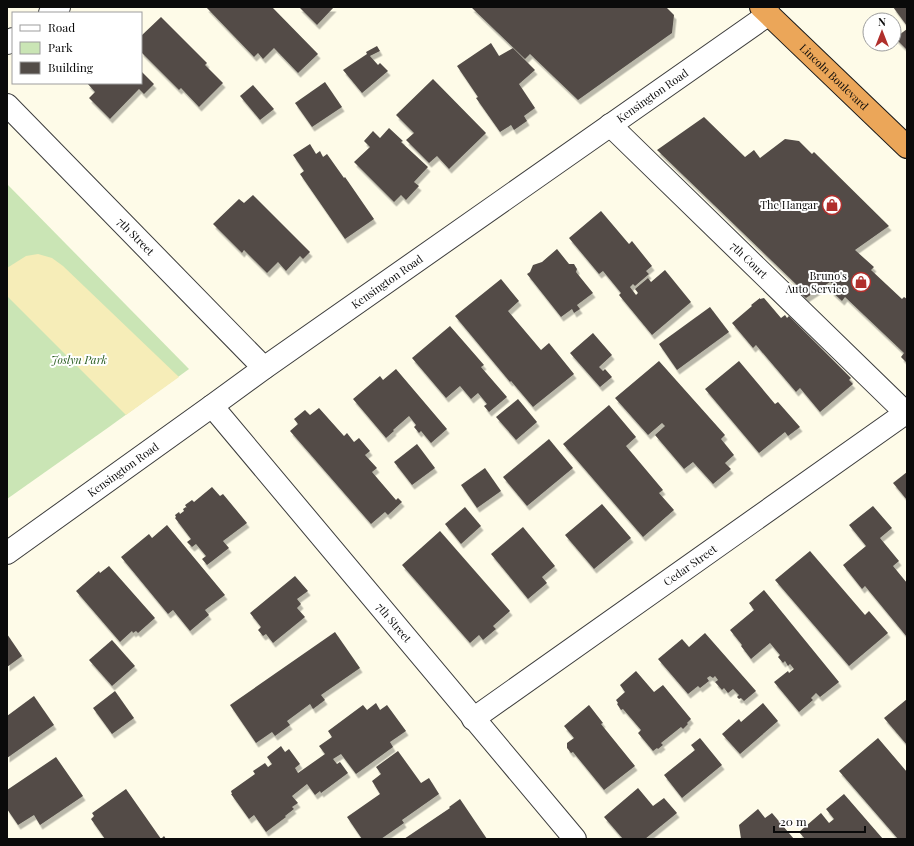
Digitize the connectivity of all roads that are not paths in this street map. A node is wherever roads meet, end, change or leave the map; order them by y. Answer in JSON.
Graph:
{"nodes":[{"id":1,"x":765,"y":10,"type":"edge"},
{"id":2,"x":7,"y":105,"type":"edge"},
{"id":3,"x":610,"y":125,"type":"junction"},
{"id":4,"x":907,"y":147,"type":"edge"},
{"id":5,"x":264,"y":368,"type":"junction"},
{"id":6,"x":212,"y":406,"type":"junction"},
{"id":7,"x":907,"y":413,"type":"edge"},
{"id":8,"x":7,"y":553,"type":"edge"},
{"id":9,"x":473,"y":719,"type":"junction"},
{"id":10,"x":575,"y":839,"type":"edge"}],
"edges":[{"from":1,"to":3,"type":"street","name":"Kensington Road"},
{"from":1,"to":4,"type":"highway","name":"Lincoln Boulevard"},
{"from":2,"to":5,"type":"street","name":"7th Street"},
{"from":3,"to":5,"type":"street","name":"Kensington Road"},
{"from":3,"to":7,"type":"street","name":"7th Court"},
{"from":5,"to":6,"type":"street","name":"Kensington Road"},
{"from":6,"to":8,"type":"street","name":"Kensington Road"},
{"from":6,"to":9,"type":"street","name":"7th Street"},
{"from":7,"to":9,"type":"street","name":"Cedar Street"},
{"from":9,"to":10,"type":"street","name":"7th Street"}]}
